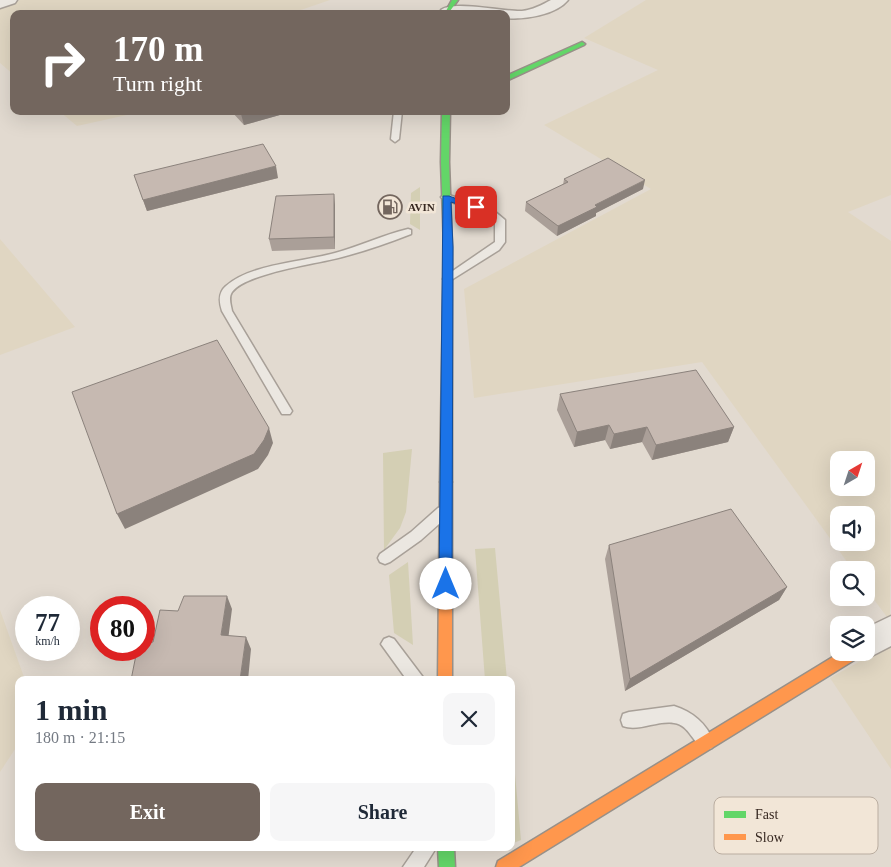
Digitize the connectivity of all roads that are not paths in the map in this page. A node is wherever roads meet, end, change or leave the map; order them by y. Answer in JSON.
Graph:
{"nodes":[{"id":1,"x":10,"y":0,"type":"edge"},
{"id":2,"x":561,"y":0,"type":"edge"},
{"id":3,"x":0,"y":4,"type":"edge"},
{"id":4,"x":451,"y":4,"type":"edge"},
{"id":5,"x":484,"y":10,"type":"edge"},
{"id":6,"x":510,"y":15,"type":"edge"},
{"id":7,"x":582,"y":44,"type":"dead end"},
{"id":8,"x":510,"y":77,"type":"edge"},
{"id":9,"x":398,"y":115,"type":"edge"},
{"id":10,"x":446,"y":115,"type":"edge"},
{"id":11,"x":395,"y":139,"type":"dead end"},
{"id":12,"x":446,"y":198,"type":"junction"},
{"id":13,"x":408,"y":232,"type":"dead end"},
{"id":14,"x":448,"y":279,"type":"junction"},
{"id":15,"x":286,"y":411,"type":"dead end"},
{"id":16,"x":446,"y":508,"type":"junction"},
{"id":17,"x":385,"y":558,"type":"dead end"},
{"id":18,"x":891,"y":630,"type":"edge"},
{"id":19,"x":875,"y":640,"type":"edge"},
{"id":20,"x":389,"y":644,"type":"dead end"},
{"id":21,"x":839,"y":661,"type":"edge"},
{"id":22,"x":414,"y":676,"type":"edge"},
{"id":23,"x":445,"y":676,"type":"edge"},
{"id":24,"x":629,"y":720,"type":"dead end"},
{"id":25,"x":706,"y":742,"type":"junction"},
{"id":26,"x":425,"y":851,"type":"edge"},
{"id":27,"x":446,"y":851,"type":"edge"},
{"id":28,"x":412,"y":867,"type":"edge"},
{"id":29,"x":446,"y":867,"type":"edge"},
{"id":30,"x":504,"y":867,"type":"edge"}],
"edges":[{"from":1,"to":3,"type":"street"},
{"from":2,"to":6,"type":"street"},
{"from":4,"to":5,"type":"street"},
{"from":7,"to":8,"type":"main road"},
{"from":9,"to":11,"type":"lane"},
{"from":10,"to":12,"type":"main road"},
{"from":12,"to":14,"type":"main road"},
{"from":12,"to":14,"type":"lane"},
{"from":13,"to":15,"type":"lane"},
{"from":14,"to":16,"type":"main road"},
{"from":16,"to":17,"type":"lane"},
{"from":16,"to":23,"type":"main road"},
{"from":18,"to":19,"type":"street"},
{"from":20,"to":22,"type":"lane"},
{"from":21,"to":25,"type":"main road"},
{"from":24,"to":25,"type":"lane"},
{"from":25,"to":30,"type":"main road"},
{"from":26,"to":28,"type":"lane"},
{"from":27,"to":29,"type":"main road"}]}
